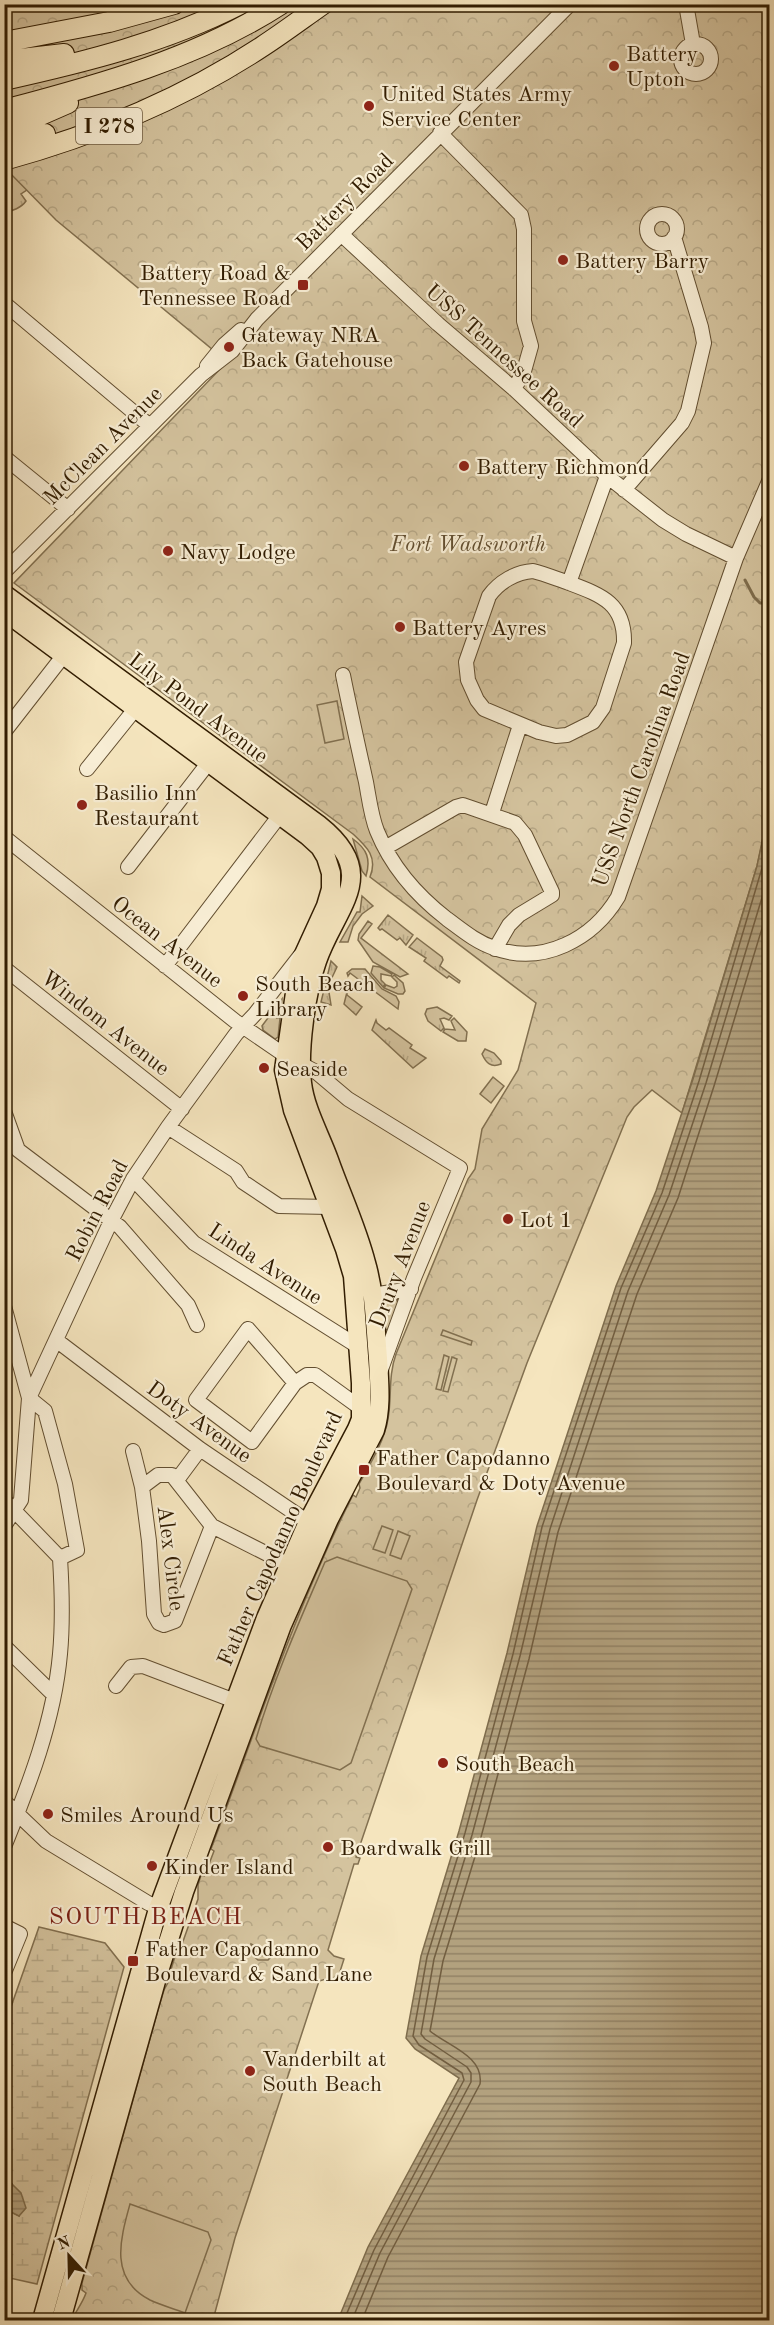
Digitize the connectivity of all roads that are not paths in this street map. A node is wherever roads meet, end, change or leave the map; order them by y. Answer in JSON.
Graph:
{"nodes":[{"id":1,"x":174,"y":4,"type":"edge"},
{"id":2,"x":281,"y":4,"type":"edge"},
{"id":3,"x":323,"y":4,"type":"edge"},
{"id":4,"x":570,"y":4,"type":"edge"},
{"id":5,"x":686,"y":4,"type":"edge"},
{"id":6,"x":249,"y":7,"type":"edge"},
{"id":7,"x":4,"y":42,"type":"edge"},
{"id":8,"x":146,"y":42,"type":"junction"},
{"id":9,"x":693,"y":44,"type":"dead end"},
{"id":10,"x":184,"y":53,"type":"junction"},
{"id":11,"x":4,"y":61,"type":"edge"},
{"id":12,"x":209,"y":78,"type":"junction"},
{"id":13,"x":4,"y":80,"type":"edge"},
{"id":14,"x":4,"y":110,"type":"edge"},
{"id":15,"x":4,"y":131,"type":"edge"},
{"id":16,"x":440,"y":133,"type":"junction"},
{"id":17,"x":4,"y":146,"type":"edge"},
{"id":18,"x":4,"y":160,"type":"edge"},
{"id":19,"x":341,"y":234,"type":"junction"},
{"id":20,"x":674,"y":237,"type":"dead end"},
{"id":21,"x":4,"y":303,"type":"edge"},
{"id":22,"x":250,"y":325,"type":"junction"},
{"id":23,"x":232,"y":351,"type":"joint"},
{"id":24,"x":201,"y":375,"type":"junction"},
{"id":25,"x":514,"y":389,"type":"junction"},
{"id":26,"x":150,"y":426,"type":"junction"},
{"id":27,"x":4,"y":457,"type":"edge"},
{"id":28,"x":607,"y":476,"type":"junction"},
{"id":29,"x":770,"y":479,"type":"edge"},
{"id":30,"x":624,"y":490,"type":"junction"},
{"id":31,"x":68,"y":508,"type":"junction"},
{"id":32,"x":736,"y":558,"type":"junction"},
{"id":33,"x":4,"y":572,"type":"edge"},
{"id":34,"x":568,"y":583,"type":"junction"},
{"id":35,"x":4,"y":594,"type":"edge"},
{"id":36,"x":4,"y":610,"type":"edge"},
{"id":37,"x":64,"y":655,"type":"junction"},
{"id":38,"x":343,"y":675,"type":"dead end"},
{"id":39,"x":140,"y":702,"type":"junction"},
{"id":40,"x":520,"y":725,"type":"junction"},
{"id":41,"x":4,"y":732,"type":"edge"},
{"id":42,"x":208,"y":762,"type":"junction"},
{"id":43,"x":87,"y":769,"type":"dead end"},
{"id":44,"x":492,"y":813,"type":"junction"},
{"id":45,"x":280,"y":815,"type":"junction"},
{"id":46,"x":4,"y":837,"type":"edge"},
{"id":47,"x":385,"y":848,"type":"junction"},
{"id":48,"x":128,"y":867,"type":"dead end"},
{"id":49,"x":351,"y":870,"type":"joint"},
{"id":50,"x":331,"y":873,"type":"joint"},
{"id":51,"x":304,"y":949,"type":"junction"},
{"id":52,"x":495,"y":949,"type":"junction"},
{"id":53,"x":165,"y":966,"type":"junction"},
{"id":54,"x":4,"y":968,"type":"edge"},
{"id":55,"x":243,"y":1026,"type":"junction"},
{"id":56,"x":285,"y":1056,"type":"junction"},
{"id":57,"x":302,"y":1065,"type":"junction"},
{"id":58,"x":182,"y":1109,"type":"junction"},
{"id":59,"x":4,"y":1111,"type":"edge"},
{"id":60,"x":168,"y":1127,"type":"junction"},
{"id":61,"x":460,"y":1168,"type":"joint"},
{"id":62,"x":134,"y":1179,"type":"junction"},
{"id":63,"x":330,"y":1207,"type":"junction"},
{"id":64,"x":111,"y":1221,"type":"junction"},
{"id":65,"x":411,"y":1289,"type":"junction"},
{"id":66,"x":372,"y":1294,"type":"junction"},
{"id":67,"x":4,"y":1306,"type":"edge"},
{"id":68,"x":197,"y":1325,"type":"dead end"},
{"id":69,"x":56,"y":1340,"type":"junction"},
{"id":70,"x":359,"y":1347,"type":"junction"},
{"id":71,"x":379,"y":1376,"type":"junction"},
{"id":72,"x":294,"y":1383,"type":"junction"},
{"id":73,"x":29,"y":1398,"type":"junction"},
{"id":74,"x":362,"y":1409,"type":"junction"},
{"id":75,"x":200,"y":1449,"type":"junction"},
{"id":76,"x":133,"y":1451,"type":"dead end"},
{"id":77,"x":177,"y":1480,"type":"junction"},
{"id":78,"x":142,"y":1487,"type":"junction"},
{"id":79,"x":4,"y":1500,"type":"edge"},
{"id":80,"x":16,"y":1511,"type":"junction"},
{"id":81,"x":4,"y":1526,"type":"edge"},
{"id":82,"x":212,"y":1526,"type":"junction"},
{"id":83,"x":316,"y":1527,"type":"junction"},
{"id":84,"x":60,"y":1558,"type":"junction"},
{"id":85,"x":289,"y":1565,"type":"junction"},
{"id":86,"x":4,"y":1646,"type":"edge"},
{"id":87,"x":116,"y":1686,"type":"dead end"},
{"id":88,"x":54,"y":1695,"type":"junction"},
{"id":89,"x":235,"y":1701,"type":"junction"},
{"id":90,"x":218,"y":1775,"type":"junction"},
{"id":91,"x":4,"y":1801,"type":"edge"},
{"id":92,"x":18,"y":1814,"type":"junction"},
{"id":93,"x":4,"y":1847,"type":"edge"},
{"id":94,"x":158,"y":1909,"type":"junction"},
{"id":95,"x":176,"y":1915,"type":"junction"},
{"id":96,"x":4,"y":1926,"type":"edge"},
{"id":97,"x":4,"y":1973,"type":"edge"},
{"id":98,"x":42,"y":2320,"type":"edge"},
{"id":99,"x":61,"y":2320,"type":"edge"}],
"edges":[{"from":1,"to":7,"type":"highway"},
{"from":2,"to":10,"type":"highway","number":"I 278"},
{"from":3,"to":12,"type":"highway","number":"I 278"},
{"from":4,"to":16,"type":"street","name":"Battery Road"},
{"from":5,"to":9,"type":"street"},
{"from":6,"to":8,"type":"highway"},
{"from":6,"to":10,"type":"highway"},
{"from":8,"to":11,"type":"highway"},
{"from":8,"to":13,"type":"highway"},
{"from":10,"to":14,"type":"highway","number":"I 278"},
{"from":10,"to":15,"type":"highway"},
{"from":12,"to":17,"type":"highway"},
{"from":12,"to":18,"type":"highway","number":"I 278"},
{"from":16,"to":19,"type":"street","name":"Battery Road"},
{"from":16,"to":25,"type":"street"},
{"from":19,"to":22,"type":"street","name":"Battery Road"},
{"from":19,"to":25,"type":"street","name":"USS Tennessee Road"},
{"from":20,"to":30,"type":"street"},
{"from":21,"to":26,"type":"street"},
{"from":22,"to":23,"type":"street","name":"Battery Road"},
{"from":22,"to":24,"type":"street","name":"Battery Road"},
{"from":23,"to":24,"type":"street","name":"McClean Avenue"},
{"from":24,"to":26,"type":"street","name":"McClean Avenue"},
{"from":25,"to":28,"type":"street","name":"USS Tennessee Road"},
{"from":26,"to":31,"type":"street","name":"McClean Avenue"},
{"from":27,"to":31,"type":"street"},
{"from":28,"to":30,"type":"street","name":"USS Tennessee Road"},
{"from":28,"to":34,"type":"street"},
{"from":29,"to":32,"type":"street","name":"USS North Carolina Road"},
{"from":30,"to":32,"type":"street","name":"USS Tennessee Road"},
{"from":31,"to":33,"type":"street","name":"McClean Avenue"},
{"from":32,"to":52,"type":"street","name":"USS North Carolina Road"},
{"from":34,"to":40,"type":"street"},
{"from":34,"to":40,"type":"street"},
{"from":35,"to":39,"type":"main road","name":"Lily Pond Avenue"},
{"from":36,"to":37,"type":"main road","name":"Lily Pond Avenue"},
{"from":37,"to":39,"type":"main road","name":"Lily Pond Avenue"},
{"from":37,"to":41,"type":"street"},
{"from":38,"to":47,"type":"street","name":"USS North Carolina Road"},
{"from":39,"to":42,"type":"main road","name":"Lily Pond Avenue"},
{"from":39,"to":43,"type":"street"},
{"from":39,"to":49,"type":"main road","name":"Lily Pond Avenue"},
{"from":40,"to":44,"type":"street"},
{"from":42,"to":45,"type":"main road","name":"Lily Pond Avenue"},
{"from":42,"to":48,"type":"street"},
{"from":44,"to":47,"type":"street"},
{"from":44,"to":52,"type":"street"},
{"from":45,"to":50,"type":"main road","name":"Lily Pond Avenue"},
{"from":45,"to":53,"type":"street"},
{"from":46,"to":53,"type":"street","name":"Ocean Avenue"},
{"from":47,"to":52,"type":"street","name":"USS North Carolina Road"},
{"from":49,"to":57,"type":"main road","name":"Father Capodanno Boulevard"},
{"from":50,"to":51,"type":"main road","name":"Father Capodanno Boulevard"},
{"from":51,"to":55,"type":"street","name":"Robin Road"},
{"from":51,"to":56,"type":"main road","name":"Father Capodanno Boulevard"},
{"from":53,"to":55,"type":"street","name":"Ocean Avenue"},
{"from":54,"to":58,"type":"street","name":"Windom Avenue"},
{"from":55,"to":56,"type":"street","name":"Ocean Avenue"},
{"from":55,"to":58,"type":"street","name":"Robin Road"},
{"from":56,"to":57,"type":"street","name":"Ocean Avenue"},
{"from":56,"to":63,"type":"main road","name":"Father Capodanno Boulevard"},
{"from":57,"to":61,"type":"street","name":"Ocean Avenue"},
{"from":57,"to":66,"type":"main road","name":"Father Capodanno Boulevard"},
{"from":58,"to":60,"type":"street","name":"Robin Road"},
{"from":59,"to":64,"type":"street"},
{"from":60,"to":62,"type":"street","name":"Robin Road"},
{"from":60,"to":63,"type":"street"},
{"from":61,"to":65,"type":"street","name":"Drury Avenue"},
{"from":62,"to":64,"type":"street","name":"Robin Road"},
{"from":62,"to":70,"type":"street","name":"Linda Avenue"},
{"from":63,"to":70,"type":"main road","name":"Father Capodanno Boulevard"},
{"from":64,"to":68,"type":"street"},
{"from":64,"to":69,"type":"street","name":"Robin Road"},
{"from":65,"to":66,"type":"street"},
{"from":65,"to":71,"type":"street","name":"Drury Avenue"},
{"from":66,"to":71,"type":"main road","name":"Father Capodanno Boulevard"},
{"from":67,"to":73,"type":"street"},
{"from":69,"to":73,"type":"street","name":"Robin Road"},
{"from":69,"to":75,"type":"street","name":"Doty Avenue"},
{"from":70,"to":74,"type":"main road","name":"Father Capodanno Boulevard"},
{"from":71,"to":83,"type":"main road","name":"Father Capodanno Boulevard"},
{"from":72,"to":72,"type":"street"},
{"from":72,"to":74,"type":"street"},
{"from":73,"to":80,"type":"street","name":"Robin Road"},
{"from":73,"to":84,"type":"street"},
{"from":74,"to":83,"type":"main road","name":"Father Capodanno Boulevard"},
{"from":75,"to":77,"type":"street","name":"Alex Circle"},
{"from":75,"to":83,"type":"street","name":"Doty Avenue"},
{"from":76,"to":78,"type":"street","name":"Alex Circle"},
{"from":77,"to":78,"type":"street","name":"Alex Circle"},
{"from":77,"to":82,"type":"street","name":"Alex Circle"},
{"from":78,"to":82,"type":"street","name":"Alex Circle"},
{"from":79,"to":80,"type":"street"},
{"from":80,"to":81,"type":"street","name":"Robin Road"},
{"from":80,"to":84,"type":"street"},
{"from":82,"to":85,"type":"street","name":"Alex Circle"},
{"from":83,"to":85,"type":"main road","name":"Father Capodanno Boulevard"},
{"from":83,"to":90,"type":"main road","name":"Father Capodanno Boulevard"},
{"from":84,"to":88,"type":"street"},
{"from":85,"to":89,"type":"main road","name":"Father Capodanno Boulevard"},
{"from":86,"to":88,"type":"street"},
{"from":87,"to":89,"type":"street"},
{"from":88,"to":92,"type":"street"},
{"from":89,"to":90,"type":"main road","name":"Father Capodanno Boulevard"},
{"from":90,"to":94,"type":"main road","name":"Father Capodanno Boulevard"},
{"from":90,"to":95,"type":"main road","name":"Father Capodanno Boulevard"},
{"from":91,"to":92,"type":"street"},
{"from":92,"to":93,"type":"street"},
{"from":92,"to":94,"type":"street"},
{"from":94,"to":95,"type":"street"},
{"from":94,"to":98,"type":"main road","name":"Father Capodanno Boulevard"},
{"from":95,"to":99,"type":"main road","name":"Father Capodanno Boulevard"},
{"from":96,"to":97,"type":"street"}]}
